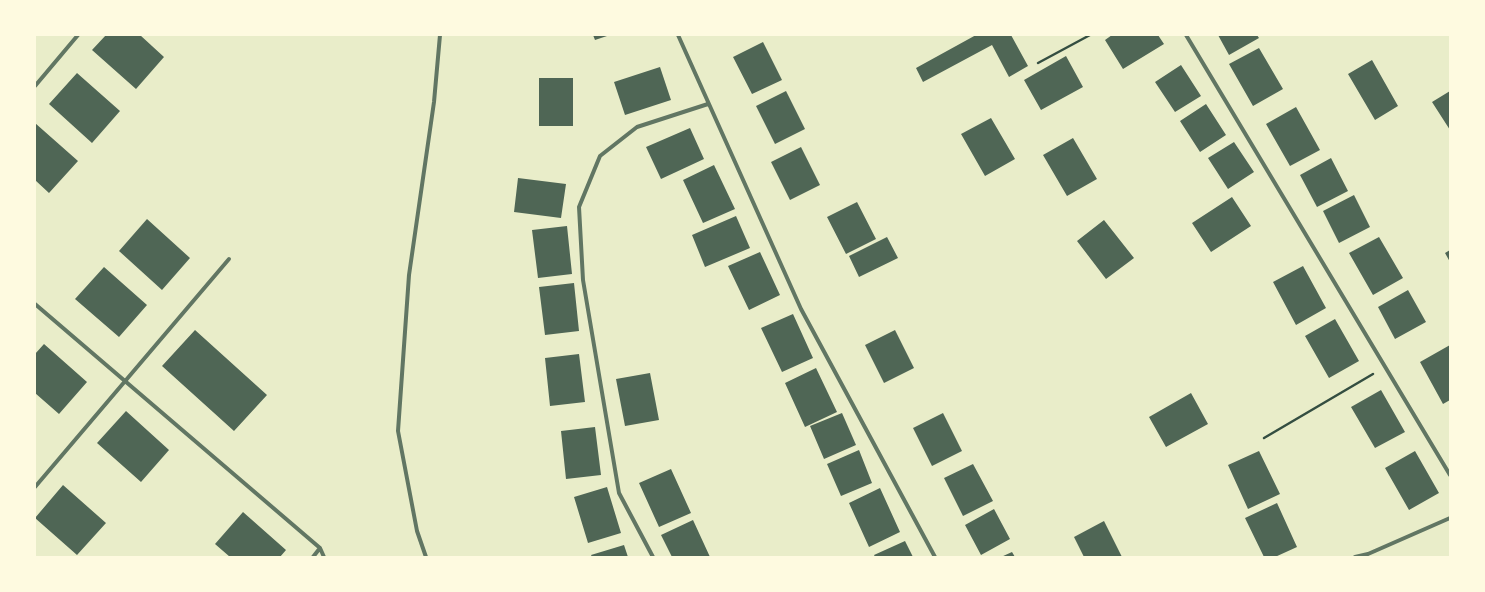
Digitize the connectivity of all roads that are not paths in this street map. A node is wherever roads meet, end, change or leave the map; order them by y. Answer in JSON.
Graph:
{"nodes":[{"id":1,"x":78,"y":35,"type":"edge"},
{"id":2,"x":440,"y":35,"type":"edge"},
{"id":3,"x":678,"y":35,"type":"edge"},
{"id":4,"x":1186,"y":35,"type":"edge"},
{"id":5,"x":35,"y":86,"type":"edge"},
{"id":6,"x":708,"y":104,"type":"junction"},
{"id":7,"x":229,"y":259,"type":"dead end"},
{"id":8,"x":35,"y":304,"type":"edge"},
{"id":9,"x":125,"y":381,"type":"junction"},
{"id":10,"x":1450,"y":476,"type":"edge"},
{"id":11,"x":35,"y":487,"type":"edge"},
{"id":12,"x":1450,"y":518,"type":"edge"},
{"id":13,"x":320,"y":548,"type":"junction"},
{"id":14,"x":313,"y":557,"type":"edge"},
{"id":15,"x":324,"y":557,"type":"edge"},
{"id":16,"x":426,"y":557,"type":"edge"},
{"id":17,"x":653,"y":557,"type":"edge"},
{"id":18,"x":935,"y":557,"type":"edge"},
{"id":19,"x":1355,"y":557,"type":"edge"}],
"edges":[{"from":1,"to":5,"type":"street"},
{"from":2,"to":16,"type":"street"},
{"from":3,"to":6,"type":"street"},
{"from":4,"to":10,"type":"street"},
{"from":6,"to":17,"type":"street"},
{"from":6,"to":18,"type":"street"},
{"from":7,"to":9,"type":"street"},
{"from":8,"to":9,"type":"street"},
{"from":9,"to":11,"type":"street"},
{"from":9,"to":13,"type":"street"},
{"from":12,"to":19,"type":"street"},
{"from":13,"to":14,"type":"street"},
{"from":13,"to":15,"type":"street"}]}
